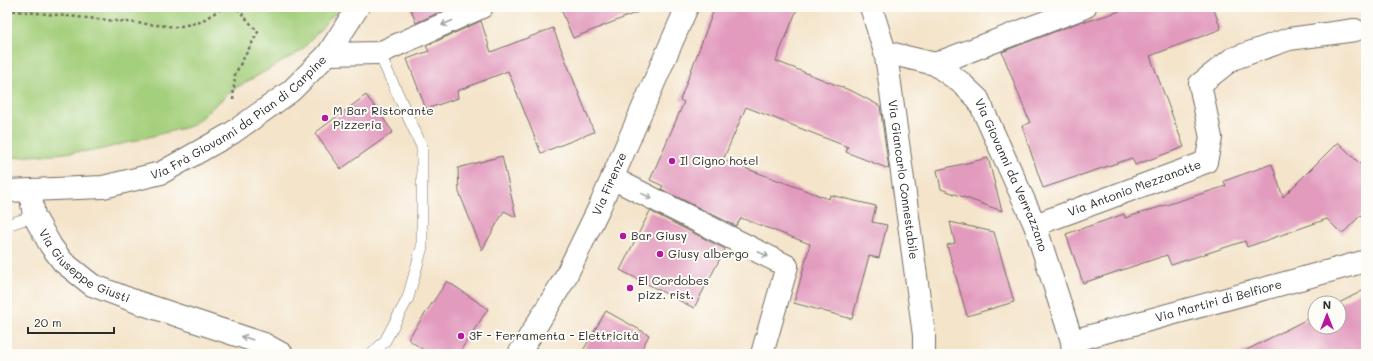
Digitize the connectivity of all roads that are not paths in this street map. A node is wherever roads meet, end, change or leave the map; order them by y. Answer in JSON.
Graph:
{"nodes":[{"id":1,"x":358,"y":7,"type":"edge"},
{"id":2,"x":482,"y":7,"type":"edge"},
{"id":3,"x":687,"y":7,"type":"edge"},
{"id":4,"x":871,"y":7,"type":"edge"},
{"id":5,"x":1085,"y":7,"type":"edge"},
{"id":6,"x":1355,"y":30,"type":"dead end"},
{"id":7,"x":885,"y":52,"type":"junction"},
{"id":8,"x":379,"y":53,"type":"junction"},
{"id":9,"x":328,"y":54,"type":"junction"},
{"id":10,"x":935,"y":64,"type":"junction"},
{"id":11,"x":612,"y":178,"type":"junction"},
{"id":12,"x":30,"y":191,"type":"junction"},
{"id":13,"x":7,"y":192,"type":"edge"},
{"id":14,"x":34,"y":216,"type":"junction"},
{"id":15,"x":7,"y":225,"type":"edge"},
{"id":16,"x":1035,"y":225,"type":"junction"},
{"id":17,"x":1366,"y":261,"type":"edge"},
{"id":18,"x":1072,"y":348,"type":"edge"},
{"id":19,"x":282,"y":354,"type":"edge"},
{"id":20,"x":372,"y":354,"type":"edge"},
{"id":21,"x":519,"y":354,"type":"edge"},
{"id":22,"x":762,"y":354,"type":"edge"},
{"id":23,"x":924,"y":354,"type":"edge"}],
"edges":[{"from":1,"to":9,"type":"street"},
{"from":2,"to":8,"type":"street","name":"Via Frà Giovanni da Pian di Carpine","one_way":true},
{"from":3,"to":11,"type":"street","name":"Via Firenze"},
{"from":4,"to":7,"type":"street","name":"Via Giancarlo Connestabile"},
{"from":5,"to":10,"type":"street"},
{"from":6,"to":16,"type":"street","name":"Via Antonio Mezzanotte"},
{"from":7,"to":10,"type":"street","name":"Via Giovanni da Verrazzano"},
{"from":7,"to":23,"type":"street","name":"Via Giancarlo Connestabile"},
{"from":8,"to":9,"type":"street","name":"Via Frà Giovanni da Pian di Carpine"},
{"from":8,"to":20,"type":"lane"},
{"from":9,"to":12,"type":"street","name":"Via Frà Giovanni da Pian di Carpine"},
{"from":10,"to":16,"type":"street","name":"Via Giovanni da Verrazzano"},
{"from":11,"to":21,"type":"street","name":"Via Firenze"},
{"from":11,"to":22,"type":"street","one_way":true},
{"from":12,"to":13,"type":"street","name":"Via Frà Giovanni da Pian di Carpine"},
{"from":12,"to":14,"type":"street","name":"Via Giuseppe Giusti"},
{"from":14,"to":15,"type":"lane"},
{"from":19,"to":14,"type":"street","name":"Via Giuseppe Giusti","one_way":true},
{"from":16,"to":18,"type":"street","name":"Via Giovanni da Verrazzano"},
{"from":17,"to":18,"type":"street","name":"Via Martiri di Belfiore"}]}
